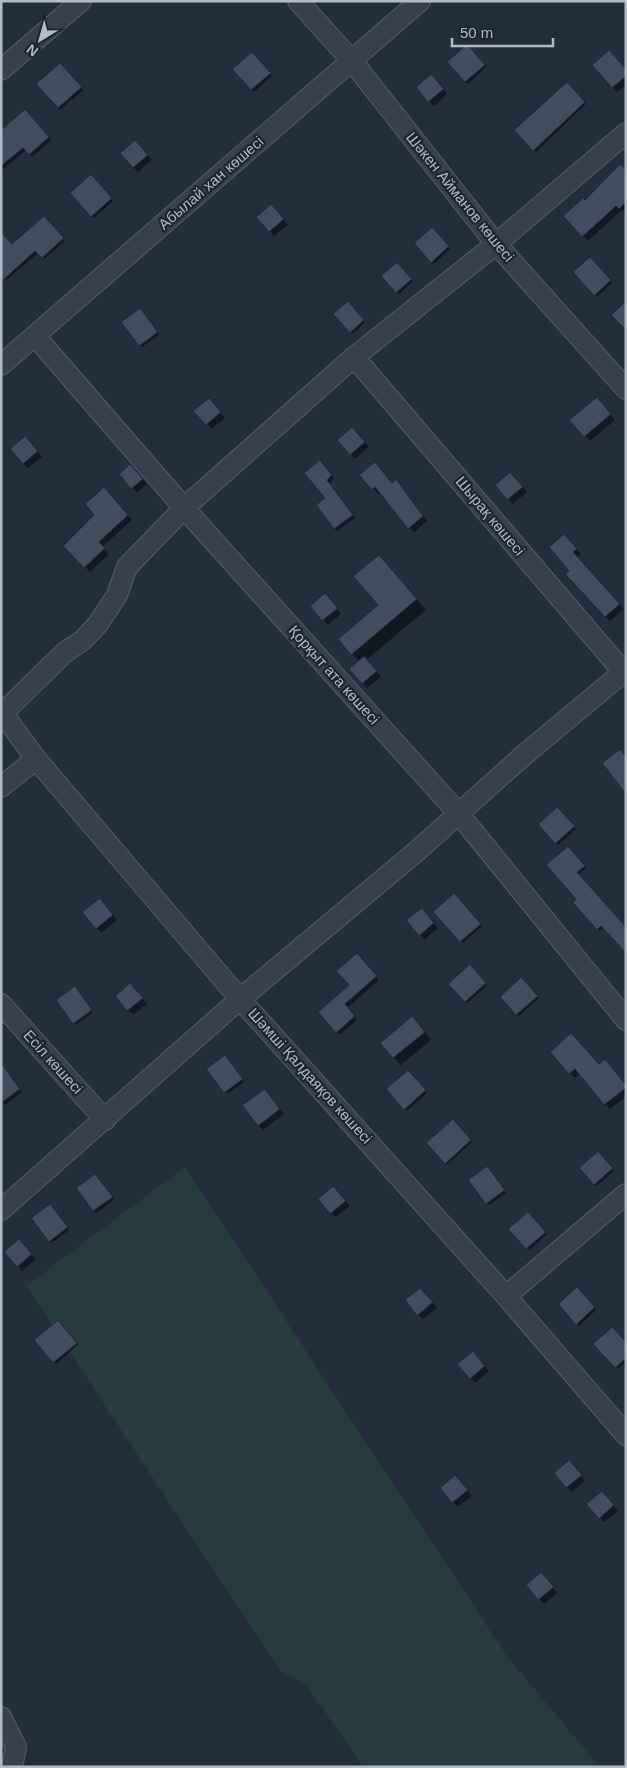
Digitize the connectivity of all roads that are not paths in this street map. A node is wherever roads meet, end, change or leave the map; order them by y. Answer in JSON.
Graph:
{"nodes":[{"id":1,"x":81,"y":1,"type":"edge"},
{"id":2,"x":298,"y":1,"type":"edge"},
{"id":3,"x":420,"y":1,"type":"edge"},
{"id":4,"x":352,"y":61,"type":"junction"},
{"id":5,"x":1,"y":70,"type":"edge"},
{"id":6,"x":626,"y":134,"type":"edge"},
{"id":7,"x":496,"y":244,"type":"junction"},
{"id":8,"x":35,"y":336,"type":"junction"},
{"id":9,"x":354,"y":357,"type":"junction"},
{"id":10,"x":1,"y":365,"type":"edge"},
{"id":11,"x":626,"y":389,"type":"edge"},
{"id":12,"x":184,"y":508,"type":"junction"},
{"id":13,"x":625,"y":672,"type":"edge"},
{"id":14,"x":2,"y":712,"type":"edge"},
{"id":15,"x":36,"y":759,"type":"junction"},
{"id":16,"x":1,"y":787,"type":"edge"},
{"id":17,"x":459,"y":814,"type":"junction"},
{"id":18,"x":240,"y":999,"type":"junction"},
{"id":19,"x":1,"y":1004,"type":"edge"},
{"id":20,"x":626,"y":1020,"type":"edge"},
{"id":21,"x":105,"y":1120,"type":"junction"},
{"id":22,"x":626,"y":1194,"type":"edge"},
{"id":23,"x":1,"y":1210,"type":"edge"},
{"id":24,"x":506,"y":1296,"type":"junction"},
{"id":25,"x":626,"y":1435,"type":"edge"},
{"id":26,"x":1,"y":1717,"type":"edge"},
{"id":27,"x":12,"y":1767,"type":"edge"}],
"edges":[{"from":1,"to":5,"type":"street"},
{"from":2,"to":4,"type":"street","name":"Шәкен Айманов көшесі"},
{"from":3,"to":4,"type":"street","name":"Абылай хан көшесі"},
{"from":4,"to":7,"type":"street","name":"Шәкен Айманов көшесі"},
{"from":4,"to":8,"type":"street","name":"Абылай хан көшесі"},
{"from":6,"to":7,"type":"street"},
{"from":7,"to":9,"type":"street"},
{"from":7,"to":11,"type":"street","name":"Шәкен Айманов көшесі"},
{"from":8,"to":10,"type":"street","name":"Абылай хан көшесі"},
{"from":8,"to":12,"type":"street","name":"Қорқыт ата көшесі"},
{"from":9,"to":12,"type":"street"},
{"from":9,"to":13,"type":"street","name":"Шырақ көшесі"},
{"from":12,"to":14,"type":"street"},
{"from":12,"to":17,"type":"street","name":"Қорқыт ата көшесі"},
{"from":13,"to":17,"type":"street"},
{"from":14,"to":15,"type":"street","name":"Шәмші Қалдаяқов көшесі"},
{"from":15,"to":16,"type":"street"},
{"from":15,"to":18,"type":"street","name":"Шәмші Қалдаяқов көшесі"},
{"from":17,"to":18,"type":"street"},
{"from":17,"to":20,"type":"street","name":"Қорқыт ата көшесі"},
{"from":18,"to":21,"type":"street"},
{"from":18,"to":24,"type":"street","name":"Шәмші Қалдаяқов көшесі"},
{"from":19,"to":21,"type":"street","name":"Есіл көшесі"},
{"from":21,"to":23,"type":"street"},
{"from":22,"to":24,"type":"street"},
{"from":24,"to":25,"type":"street","name":"Шәмші Қалдаяқов көшесі"},
{"from":26,"to":27,"type":"street"}]}
